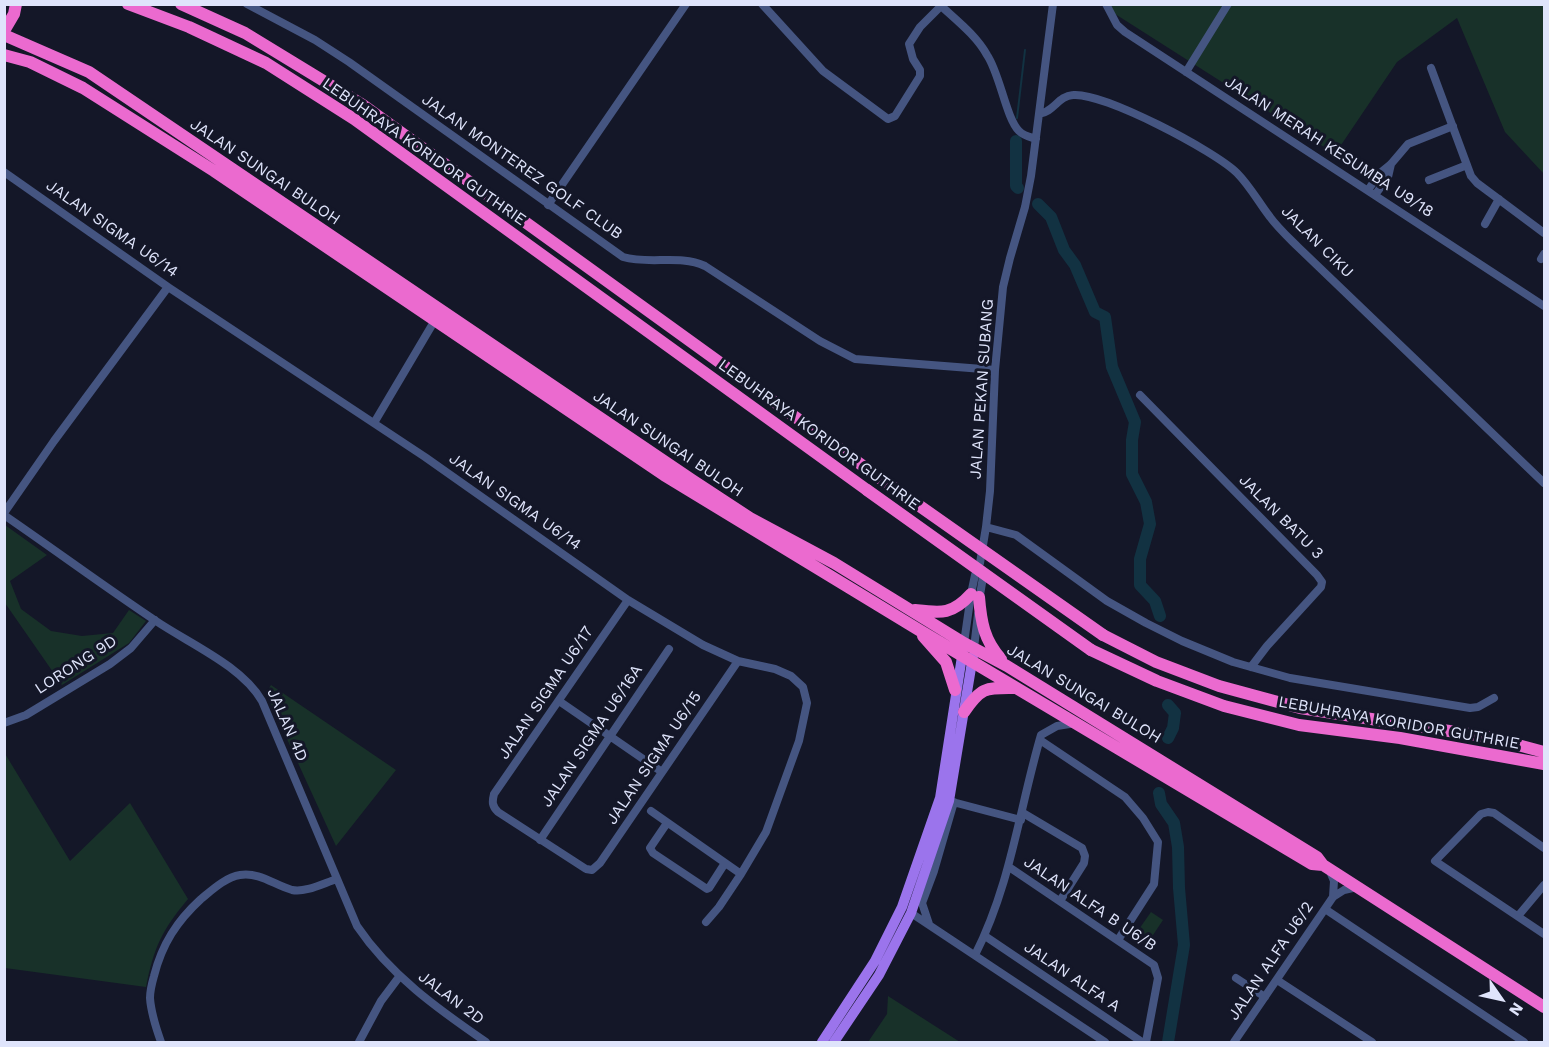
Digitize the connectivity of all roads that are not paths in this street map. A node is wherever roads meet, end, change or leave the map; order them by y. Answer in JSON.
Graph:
{"nodes":[{"id":1,"x":16,"y":4,"type":"edge"},
{"id":2,"x":128,"y":4,"type":"edge"},
{"id":3,"x":181,"y":4,"type":"edge"},
{"id":4,"x":247,"y":4,"type":"edge"},
{"id":5,"x":686,"y":4,"type":"edge"},
{"id":6,"x":762,"y":4,"type":"edge"},
{"id":7,"x":1053,"y":4,"type":"edge"},
{"id":8,"x":1106,"y":4,"type":"edge"},
{"id":9,"x":1228,"y":4,"type":"edge"},
{"id":10,"x":940,"y":5,"type":"edge"},
{"id":11,"x":4,"y":33,"type":"edge"},
{"id":12,"x":4,"y":55,"type":"edge"},
{"id":13,"x":1431,"y":68,"type":"dead end"},
{"id":14,"x":1186,"y":72,"type":"junction"},
{"id":15,"x":1039,"y":114,"type":"junction"},
{"id":16,"x":1453,"y":126,"type":"junction"},
{"id":17,"x":1036,"y":139,"type":"junction"},
{"id":18,"x":1467,"y":165,"type":"junction"},
{"id":19,"x":4,"y":172,"type":"edge"},
{"id":20,"x":1429,"y":180,"type":"dead end"},
{"id":21,"x":1371,"y":193,"type":"junction"},
{"id":22,"x":1499,"y":199,"type":"junction"},
{"id":23,"x":548,"y":205,"type":"junction"},
{"id":24,"x":1485,"y":224,"type":"dead end"},
{"id":25,"x":1545,"y":233,"type":"edge"},
{"id":26,"x":168,"y":287,"type":"junction"},
{"id":27,"x":1545,"y":306,"type":"edge"},
{"id":28,"x":435,"y":320,"type":"junction"},
{"id":29,"x":995,"y":370,"type":"junction"},
{"id":30,"x":1140,"y":395,"type":"dead end"},
{"id":31,"x":374,"y":423,"type":"junction"},
{"id":32,"x":1545,"y":483,"type":"edge"},
{"id":33,"x":4,"y":514,"type":"edge"},
{"id":34,"x":986,"y":527,"type":"junction"},
{"id":35,"x":975,"y":596,"type":"junction"},
{"id":36,"x":628,"y":600,"type":"junction"},
{"id":37,"x":910,"y":609,"type":"junction"},
{"id":38,"x":155,"y":620,"type":"junction"},
{"id":39,"x":919,"y":630,"type":"junction"},
{"id":40,"x":669,"y":649,"type":"dead end"},
{"id":41,"x":968,"y":652,"type":"junction"},
{"id":42,"x":738,"y":661,"type":"junction"},
{"id":43,"x":1007,"y":666,"type":"junction"},
{"id":44,"x":1251,"y":667,"type":"junction"},
{"id":45,"x":1017,"y":688,"type":"junction"},
{"id":46,"x":956,"y":690,"type":"junction"},
{"id":47,"x":1494,"y":698,"type":"dead end"},
{"id":48,"x":559,"y":701,"type":"junction"},
{"id":49,"x":964,"y":711,"type":"junction"},
{"id":50,"x":4,"y":723,"type":"edge"},
{"id":51,"x":1076,"y":723,"type":"junction"},
{"id":52,"x":610,"y":736,"type":"junction"},
{"id":53,"x":1040,"y":740,"type":"junction"},
{"id":54,"x":1545,"y":752,"type":"edge"},
{"id":55,"x":1545,"y":764,"type":"edge"},
{"id":56,"x":662,"y":772,"type":"junction"},
{"id":57,"x":952,"y":801,"type":"junction"},
{"id":58,"x":651,"y":811,"type":"dead end"},
{"id":59,"x":1022,"y":816,"type":"junction"},
{"id":60,"x":667,"y":823,"type":"junction"},
{"id":61,"x":540,"y":840,"type":"junction"},
{"id":62,"x":1545,"y":848,"type":"edge"},
{"id":63,"x":726,"y":863,"type":"junction"},
{"id":64,"x":1009,"y":867,"type":"junction"},
{"id":65,"x":1326,"y":867,"type":"junction"},
{"id":66,"x":741,"y":874,"type":"junction"},
{"id":67,"x":337,"y":879,"type":"junction"},
{"id":68,"x":1545,"y":885,"type":"edge"},
{"id":69,"x":1357,"y":887,"type":"junction"},
{"id":70,"x":1333,"y":897,"type":"junction"},
{"id":71,"x":1060,"y":902,"type":"junction"},
{"id":72,"x":1325,"y":909,"type":"junction"},
{"id":73,"x":911,"y":913,"type":"junction"},
{"id":74,"x":1518,"y":916,"type":"junction"},
{"id":75,"x":706,"y":922,"type":"dead end"},
{"id":76,"x":929,"y":925,"type":"junction"},
{"id":77,"x":1545,"y":934,"type":"edge"},
{"id":78,"x":985,"y":936,"type":"junction"},
{"id":79,"x":1118,"y":940,"type":"junction"},
{"id":80,"x":975,"y":956,"type":"junction"},
{"id":81,"x":399,"y":977,"type":"junction"},
{"id":82,"x":1236,"y":978,"type":"dead end"},
{"id":83,"x":1277,"y":980,"type":"junction"},
{"id":84,"x":1265,"y":997,"type":"junction"},
{"id":85,"x":1545,"y":1007,"type":"edge"},
{"id":86,"x":1237,"y":1041,"type":"edge"},
{"id":87,"x":161,"y":1042,"type":"edge"},
{"id":88,"x":359,"y":1042,"type":"edge"},
{"id":89,"x":486,"y":1042,"type":"edge"},
{"id":90,"x":822,"y":1042,"type":"edge"},
{"id":91,"x":834,"y":1042,"type":"edge"},
{"id":92,"x":1105,"y":1042,"type":"edge"},
{"id":93,"x":1142,"y":1042,"type":"edge"},
{"id":94,"x":1146,"y":1042,"type":"edge"},
{"id":95,"x":1372,"y":1042,"type":"edge"},
{"id":96,"x":1524,"y":1042,"type":"edge"}],
"edges":[{"from":1,"to":11,"type":"highway"},
{"from":2,"to":55,"type":"highway","name":"LEBUHRAYA KORIDOR GUTHRIE","bridge":true},
{"from":3,"to":54,"type":"highway","name":"LEBUHRAYA KORIDOR GUTHRIE","bridge":true},
{"from":4,"to":23,"type":"street","name":"JALAN MONTEREZ GOLF CLUB"},
{"from":5,"to":23,"type":"street"},
{"from":6,"to":10,"type":"street"},
{"from":7,"to":15,"type":"street","name":"JALAN PEKAN SUBANG"},
{"from":8,"to":14,"type":"street","name":"JALAN MERAH KESUMBA U9/18"},
{"from":9,"to":14,"type":"street"},
{"from":10,"to":17,"type":"street"},
{"from":11,"to":37,"type":"highway","name":"JALAN SUNGAI BULOH"},
{"from":12,"to":28,"type":"highway","name":"JALAN SUNGAI BULOH"},
{"from":13,"to":16,"type":"street"},
{"from":14,"to":21,"type":"street","name":"JALAN MERAH KESUMBA U9/18"},
{"from":15,"to":17,"type":"street","name":"JALAN PEKAN SUBANG"},
{"from":15,"to":32,"type":"street","name":"JALAN CIKU"},
{"from":16,"to":18,"type":"street"},
{"from":16,"to":21,"type":"street"},
{"from":17,"to":29,"type":"street","name":"JALAN PEKAN SUBANG"},
{"from":18,"to":20,"type":"street"},
{"from":18,"to":22,"type":"street"},
{"from":19,"to":26,"type":"street","name":"JALAN SIGMA U6/14"},
{"from":21,"to":27,"type":"street","name":"JALAN MERAH KESUMBA U9/18"},
{"from":22,"to":24,"type":"street"},
{"from":22,"to":25,"type":"street"},
{"from":23,"to":29,"type":"street","name":"JALAN MONTEREZ GOLF CLUB"},
{"from":26,"to":31,"type":"street","name":"JALAN SIGMA U6/14"},
{"from":26,"to":33,"type":"street"},
{"from":28,"to":31,"type":"street"},
{"from":28,"to":39,"type":"highway","name":"JALAN SUNGAI BULOH"},
{"from":29,"to":34,"type":"street","name":"JALAN PEKAN SUBANG"},
{"from":30,"to":44,"type":"street","name":"JALAN BATU 3"},
{"from":31,"to":36,"type":"street","name":"JALAN SIGMA U6/14"},
{"from":33,"to":38,"type":"street","name":"JALAN 4D"},
{"from":34,"to":35,"type":"street","name":"JALAN PEKAN SUBANG"},
{"from":34,"to":44,"type":"street"},
{"from":35,"to":37,"type":"highway"},
{"from":35,"to":41,"type":"street","name":"JALAN PEKAN SUBANG"},
{"from":35,"to":43,"type":"highway"},
{"from":36,"to":42,"type":"street","name":"JALAN SIGMA U6/14"},
{"from":36,"to":48,"type":"street","name":"JALAN SIGMA U6/17"},
{"from":37,"to":41,"type":"highway","name":"JALAN SUNGAI BULOH"},
{"from":38,"to":50,"type":"street","name":"LORONG 9D"},
{"from":38,"to":67,"type":"street","name":"JALAN 4D"},
{"from":39,"to":41,"type":"highway","name":"JALAN SUNGAI BULOH"},
{"from":39,"to":46,"type":"highway"},
{"from":40,"to":52,"type":"street","name":"JALAN SIGMA U6/16A"},
{"from":41,"to":43,"type":"highway","name":"JALAN SUNGAI BULOH"},
{"from":41,"to":45,"type":"highway","name":"JALAN SUNGAI BULOH"},
{"from":41,"to":46,"type":"main road"},
{"from":41,"to":49,"type":"main road"},
{"from":42,"to":56,"type":"street","name":"JALAN SIGMA U6/15"},
{"from":42,"to":66,"type":"street","name":"JALAN SIGMA U6/14"},
{"from":43,"to":65,"type":"highway","name":"JALAN SUNGAI BULOH"},
{"from":44,"to":47,"type":"street"},
{"from":45,"to":49,"type":"highway"},
{"from":45,"to":51,"type":"highway","name":"JALAN SUNGAI BULOH"},
{"from":46,"to":90,"type":"main road"},
{"from":48,"to":52,"type":"street"},
{"from":48,"to":61,"type":"street","name":"JALAN SIGMA U6/17"},
{"from":49,"to":57,"type":"main road"},
{"from":51,"to":53,"type":"street"},
{"from":51,"to":65,"type":"highway","name":"JALAN SUNGAI BULOH"},
{"from":52,"to":56,"type":"street"},
{"from":52,"to":61,"type":"street","name":"JALAN SIGMA U6/16A"},
{"from":53,"to":59,"type":"street"},
{"from":53,"to":79,"type":"street"},
{"from":56,"to":61,"type":"street","name":"JALAN SIGMA U6/15"},
{"from":57,"to":59,"type":"street"},
{"from":57,"to":73,"type":"main road"},
{"from":57,"to":76,"type":"street"},
{"from":58,"to":60,"type":"street"},
{"from":59,"to":64,"type":"street"},
{"from":59,"to":71,"type":"street"},
{"from":60,"to":63,"type":"street"},
{"from":60,"to":63,"type":"street"},
{"from":62,"to":74,"type":"street"},
{"from":63,"to":66,"type":"street"},
{"from":64,"to":71,"type":"street","name":"JALAN ALFA B U6/B"},
{"from":64,"to":78,"type":"street"},
{"from":65,"to":69,"type":"highway","name":"JALAN SUNGAI BULOH"},
{"from":65,"to":70,"type":"street"},
{"from":66,"to":75,"type":"street","name":"JALAN SIGMA U6/14"},
{"from":67,"to":81,"type":"street","name":"JALAN 4D"},
{"from":67,"to":87,"type":"street"},
{"from":68,"to":74,"type":"street"},
{"from":69,"to":70,"type":"street"},
{"from":69,"to":85,"type":"highway","name":"JALAN SUNGAI BULOH"},
{"from":70,"to":72,"type":"street","name":"JALAN ALFA U6/2"},
{"from":71,"to":79,"type":"street","name":"JALAN ALFA B U6/B"},
{"from":72,"to":83,"type":"street","name":"JALAN ALFA U6/2"},
{"from":72,"to":96,"type":"street"},
{"from":73,"to":76,"type":"street"},
{"from":73,"to":91,"type":"main road"},
{"from":74,"to":77,"type":"street"},
{"from":76,"to":80,"type":"street"},
{"from":78,"to":80,"type":"street"},
{"from":78,"to":93,"type":"street","name":"JALAN ALFA A"},
{"from":79,"to":94,"type":"street","name":"JALAN ALFA B U6/B"},
{"from":80,"to":92,"type":"street"},
{"from":81,"to":88,"type":"street"},
{"from":81,"to":89,"type":"street","name":"JALAN 2D"},
{"from":82,"to":84,"type":"street"},
{"from":83,"to":84,"type":"street","name":"JALAN ALFA U6/2"},
{"from":83,"to":95,"type":"street"},
{"from":84,"to":86,"type":"street","name":"JALAN ALFA U6/2"}]}
